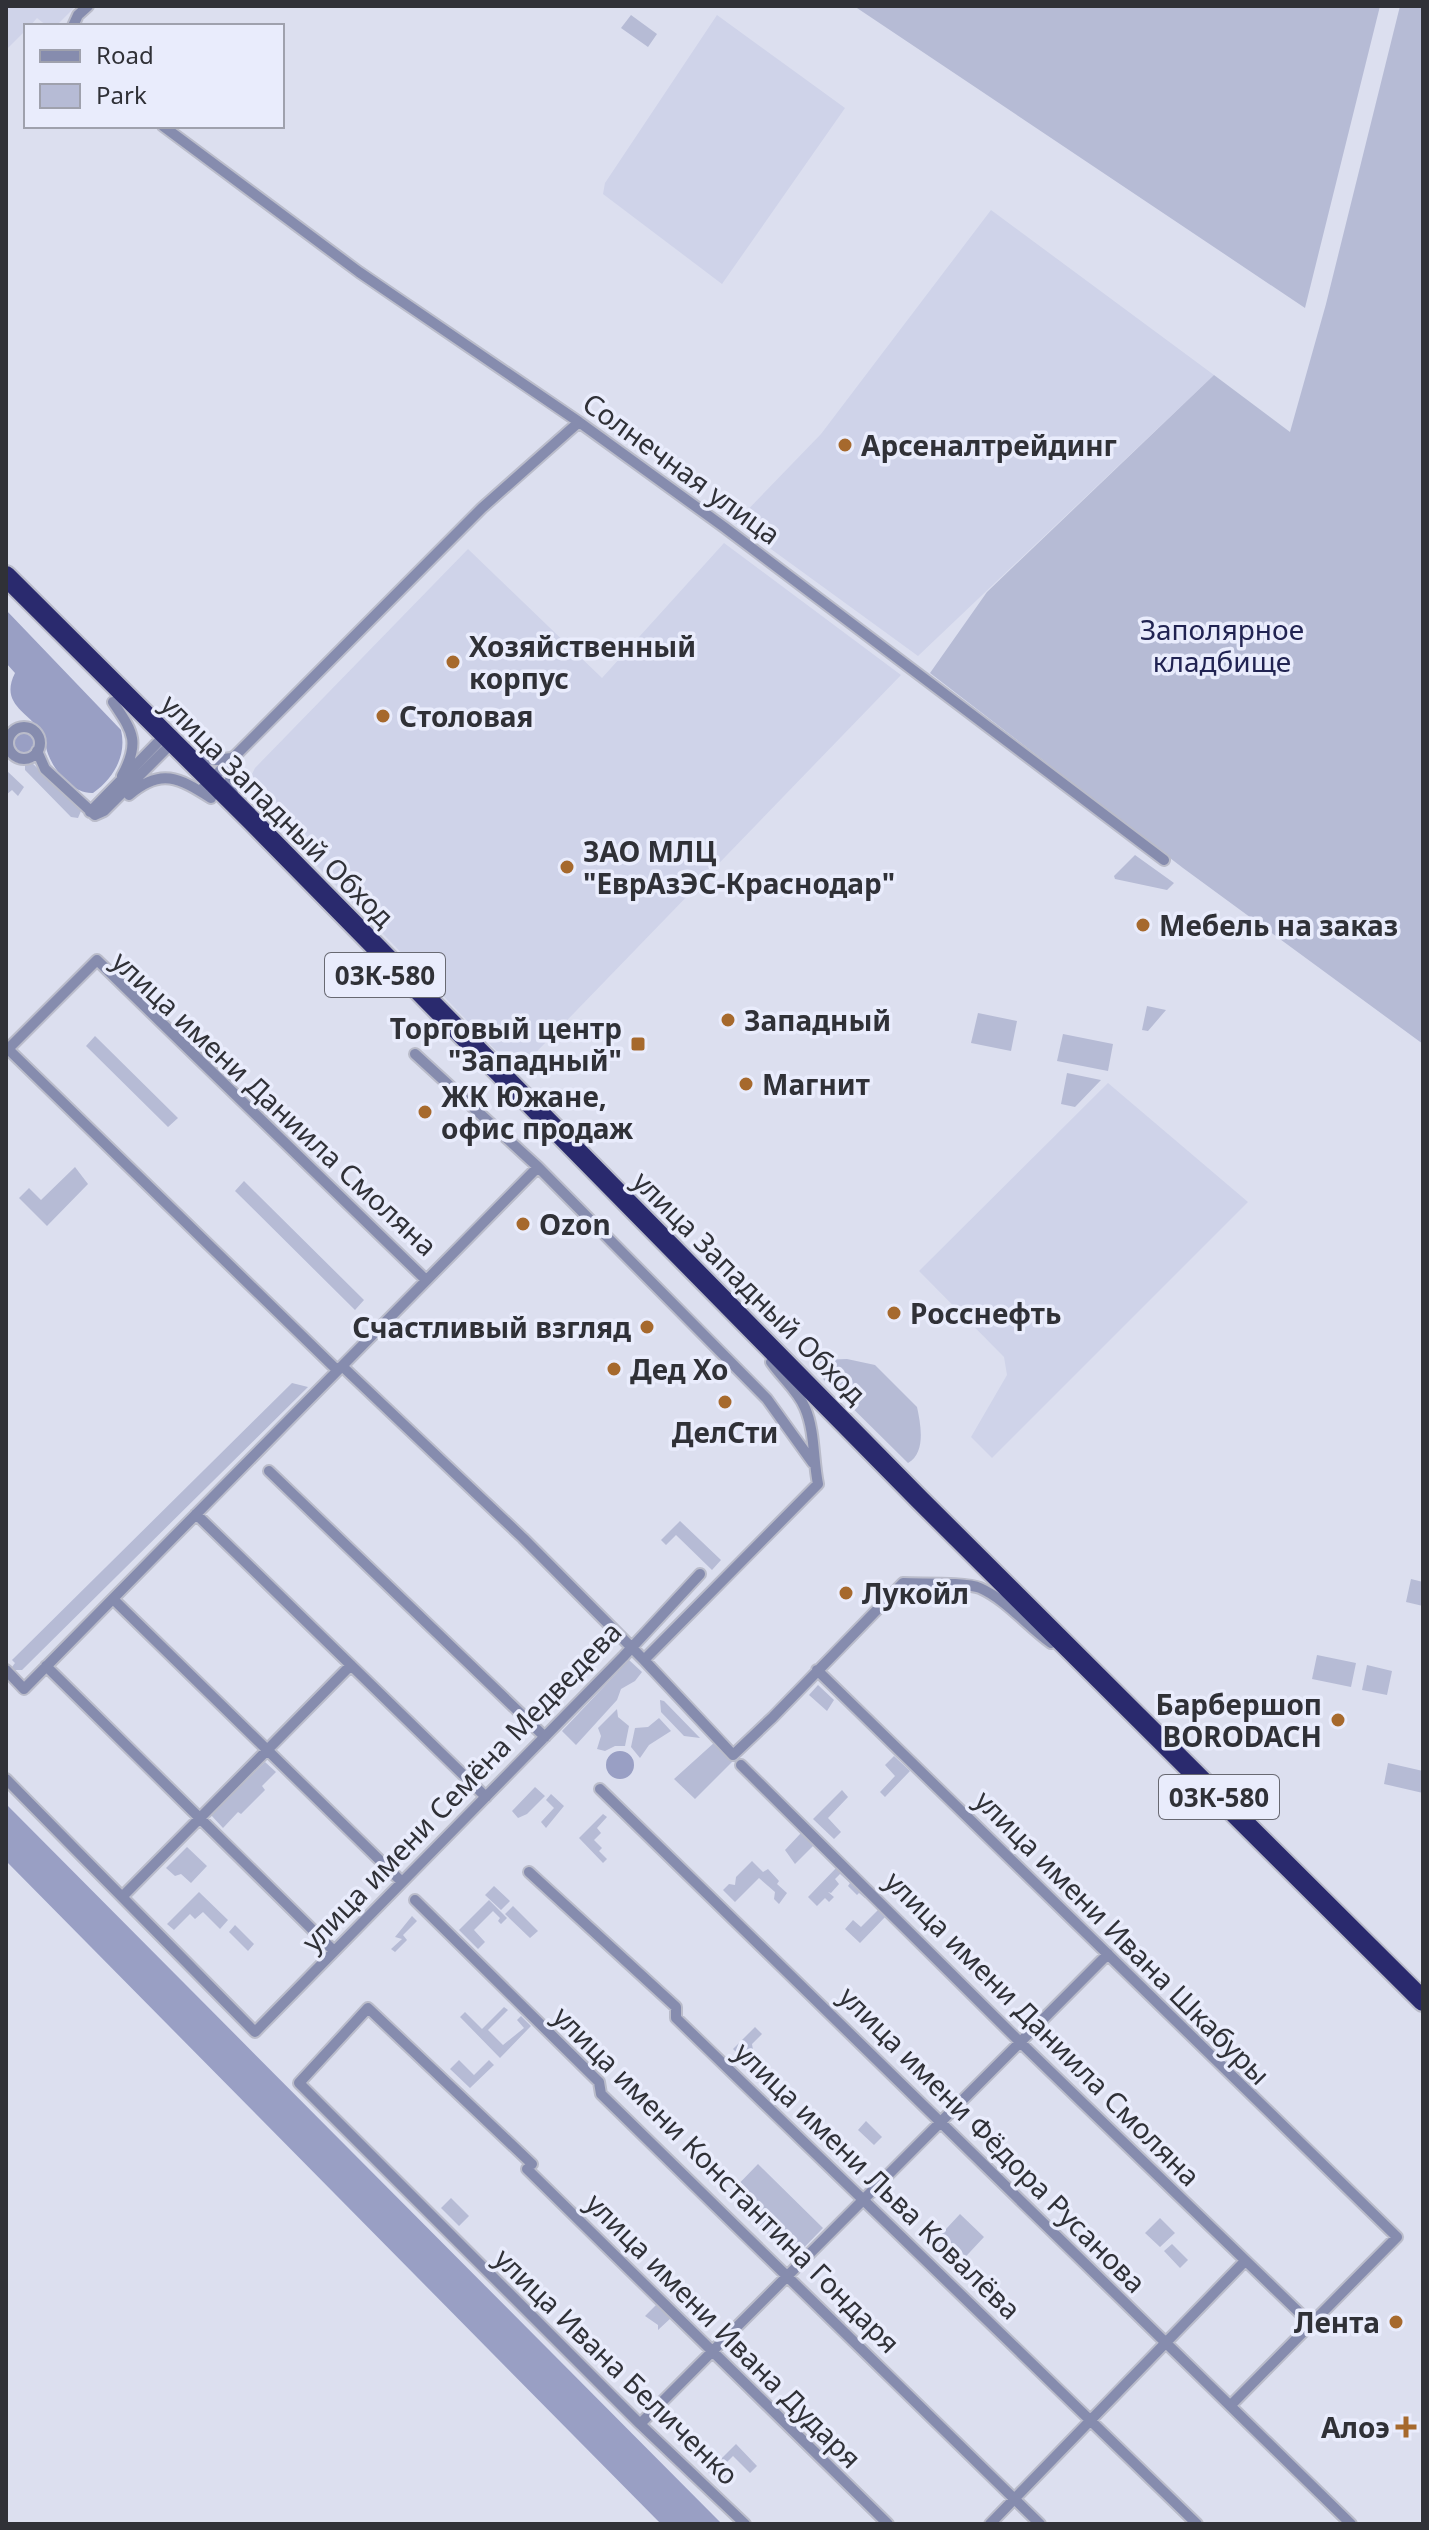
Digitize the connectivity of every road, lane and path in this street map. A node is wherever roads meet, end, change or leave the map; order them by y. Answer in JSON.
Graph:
{"nodes":[{"id":1,"x":88,"y":6,"type":"edge"},
{"id":2,"x":74,"y":24,"type":"edge"},
{"id":3,"x":166,"y":128,"type":"edge"},
{"id":4,"x":579,"y":422,"type":"junction"},
{"id":5,"x":6,"y":576,"type":"edge"},
{"id":6,"x":6,"y":594,"type":"edge"},
{"id":7,"x":113,"y":702,"type":"junction"},
{"id":8,"x":168,"y":746,"type":"junction"},
{"id":9,"x":7,"y":749,"type":"edge"},
{"id":10,"x":37,"y":751,"type":"junction"},
{"id":11,"x":233,"y":757,"type":"junction"},
{"id":12,"x":119,"y":782,"type":"junction"},
{"id":13,"x":208,"y":789,"type":"junction"},
{"id":14,"x":239,"y":808,"type":"junction"},
{"id":15,"x":104,"y":811,"type":"junction"},
{"id":16,"x":90,"y":812,"type":"junction"},
{"id":17,"x":1164,"y":860,"type":"dead end"},
{"id":18,"x":415,"y":1054,"type":"dead end"},
{"id":19,"x":538,"y":1167,"type":"junction"},
{"id":20,"x":426,"y":1280,"type":"junction"},
{"id":21,"x":771,"y":1362,"type":"junction"},
{"id":22,"x":340,"y":1368,"type":"junction"},
{"id":23,"x":814,"y":1464,"type":"junction"},
{"id":24,"x":269,"y":1471,"type":"dead end"},
{"id":25,"x":196,"y":1514,"type":"junction"},
{"id":26,"x":700,"y":1574,"type":"dead end"},
{"id":27,"x":113,"y":1599,"type":"junction"},
{"id":28,"x":1051,"y":1643,"type":"junction"},
{"id":29,"x":631,"y":1649,"type":"junction"},
{"id":30,"x":644,"y":1660,"type":"junction"},
{"id":31,"x":351,"y":1665,"type":"junction"},
{"id":32,"x":46,"y":1666,"type":"junction"},
{"id":33,"x":6,"y":1670,"type":"edge"},
{"id":34,"x":817,"y":1670,"type":"junction"},
{"id":35,"x":545,"y":1737,"type":"junction"},
{"id":36,"x":267,"y":1750,"type":"junction"},
{"id":37,"x":741,"y":1765,"type":"dead end"},
{"id":38,"x":6,"y":1779,"type":"edge"},
{"id":39,"x":600,"y":1789,"type":"dead end"},
{"id":40,"x":486,"y":1797,"type":"junction"},
{"id":41,"x":198,"y":1818,"type":"junction"},
{"id":42,"x":529,"y":1872,"type":"dead end"},
{"id":43,"x":402,"y":1882,"type":"junction"},
{"id":44,"x":122,"y":1897,"type":"junction"},
{"id":45,"x":415,"y":1900,"type":"dead end"},
{"id":46,"x":334,"y":1951,"type":"junction"},
{"id":47,"x":1108,"y":1954,"type":"junction"},
{"id":48,"x":1423,"y":2001,"type":"edge"},
{"id":49,"x":1423,"y":2017,"type":"edge"},
{"id":50,"x":1021,"y":2043,"type":"junction"},
{"id":51,"x":942,"y":2122,"type":"junction"},
{"id":52,"x":864,"y":2200,"type":"junction"},
{"id":53,"x":456,"y":2242,"type":"joint"},
{"id":54,"x":1245,"y":2261,"type":"junction"},
{"id":55,"x":788,"y":2276,"type":"junction"},
{"id":56,"x":1311,"y":2324,"type":"junction"},
{"id":57,"x":1166,"y":2343,"type":"junction"},
{"id":58,"x":711,"y":2353,"type":"junction"},
{"id":59,"x":1231,"y":2405,"type":"junction"},
{"id":60,"x":1090,"y":2420,"type":"junction"},
{"id":61,"x":640,"y":2424,"type":"junction"},
{"id":62,"x":1014,"y":2498,"type":"junction"},
{"id":63,"x":745,"y":2524,"type":"edge"},
{"id":64,"x":888,"y":2524,"type":"edge"},
{"id":65,"x":990,"y":2524,"type":"edge"},
{"id":66,"x":1040,"y":2524,"type":"edge"},
{"id":67,"x":1197,"y":2524,"type":"edge"},
{"id":68,"x":1351,"y":2524,"type":"edge"}],
"edges":[{"from":1,"to":2,"type":"street"},
{"from":3,"to":4,"type":"street","name":"Солнечная улица"},
{"from":4,"to":11,"type":"street"},
{"from":4,"to":17,"type":"street","name":"Солнечная улица"},
{"from":5,"to":8,"type":"highway","name":"улица Западный Обход","number":"03К-580"},
{"from":6,"to":7,"type":"highway","name":"улица Западный Обход","number":"03К-580"},
{"from":7,"to":8,"type":"highway","name":"улица Западный Обход","number":"03К-580"},
{"from":7,"to":12,"type":"street"},
{"from":8,"to":11,"type":"street"},
{"from":8,"to":12,"type":"street"},
{"from":8,"to":13,"type":"highway","name":"улица Западный Обход","number":"03К-580"},
{"from":8,"to":15,"type":"street"},
{"from":9,"to":10,"type":"street"},
{"from":9,"to":10,"type":"street"},
{"from":10,"to":16,"type":"street"},
{"from":11,"to":13,"type":"street"},
{"from":11,"to":14,"type":"street"},
{"from":12,"to":16,"type":"street"},
{"from":13,"to":14,"type":"highway","name":"улица Западный Обход","number":"03К-580"},
{"from":13,"to":15,"type":"street"},
{"from":13,"to":21,"type":"highway","name":"улица Западный Обход","number":"03К-580"},
{"from":14,"to":48,"type":"highway","name":"улица Западный Обход","number":"03К-580"},
{"from":15,"to":16,"type":"street"},
{"from":18,"to":19,"type":"street"},
{"from":19,"to":20,"type":"street"},
{"from":19,"to":23,"type":"street"},
{"from":20,"to":22,"type":"street"},
{"from":20,"to":22,"type":"street","name":"улица имени Даниила Смоляна"},
{"from":21,"to":23,"type":"street"},
{"from":21,"to":28,"type":"highway","name":"улица Западный Обход","number":"03К-580"},
{"from":22,"to":25,"type":"street"},
{"from":22,"to":29,"type":"street","name":"улица имени Даниила Смоляна"},
{"from":23,"to":30,"type":"street"},
{"from":24,"to":35,"type":"street"},
{"from":25,"to":27,"type":"street"},
{"from":25,"to":31,"type":"street"},
{"from":26,"to":29,"type":"street","name":"улица имени Семёна Медведева"},
{"from":27,"to":32,"type":"street"},
{"from":27,"to":36,"type":"street"},
{"from":28,"to":34,"type":"street"},
{"from":28,"to":49,"type":"highway","name":"улица Западный Обход","number":"03К-580"},
{"from":29,"to":30,"type":"street","name":"улица имени Даниила Смоляна"},
{"from":29,"to":35,"type":"street","name":"улица имени Семёна Медведева"},
{"from":30,"to":34,"type":"street","name":"улица имени Даниила Смоляна"},
{"from":31,"to":36,"type":"street"},
{"from":31,"to":40,"type":"street"},
{"from":32,"to":33,"type":"street"},
{"from":32,"to":41,"type":"street"},
{"from":34,"to":47,"type":"street","name":"улица имени Ивана Шкабуры"},
{"from":35,"to":40,"type":"street","name":"улица имени Семёна Медведева"},
{"from":36,"to":41,"type":"street"},
{"from":36,"to":43,"type":"street"},
{"from":37,"to":50,"type":"street","name":"улица имени Даниила Смоляна"},
{"from":38,"to":44,"type":"street"},
{"from":39,"to":51,"type":"street","name":"улица имени Фёдора Русанова"},
{"from":40,"to":43,"type":"street","name":"улица имени Семёна Медведева"},
{"from":41,"to":44,"type":"street"},
{"from":41,"to":46,"type":"street"},
{"from":42,"to":52,"type":"street","name":"улица имени Льва Ковалёва"},
{"from":43,"to":46,"type":"street","name":"улица имени Семёна Медведева"},
{"from":44,"to":46,"type":"street","name":"улица имени Семёна Медведева"},
{"from":45,"to":55,"type":"street","name":"улица имени Константина Гондаря"},
{"from":47,"to":50,"type":"street"},
{"from":47,"to":56,"type":"street","name":"улица имени Ивана Шкабуры"},
{"from":50,"to":51,"type":"street"},
{"from":50,"to":54,"type":"street","name":"улица имени Даниила Смоляна"},
{"from":51,"to":52,"type":"street"},
{"from":51,"to":57,"type":"street","name":"улица имени Фёдора Русанова"},
{"from":52,"to":55,"type":"street"},
{"from":52,"to":60,"type":"street","name":"улица имени Льва Ковалёва"},
{"from":53,"to":58,"type":"street","name":"улица имени Ивана Дударя"},
{"from":53,"to":61,"type":"street","name":"улица Ивана Беличенко"},
{"from":54,"to":56,"type":"street","name":"улица имени Даниила Смоляна"},
{"from":54,"to":57,"type":"street"},
{"from":55,"to":58,"type":"street"},
{"from":55,"to":62,"type":"street","name":"улица имени Константина Гондаря"},
{"from":56,"to":59,"type":"street"},
{"from":57,"to":59,"type":"street","name":"улица имени Фёдора Русанова"},
{"from":57,"to":60,"type":"street"},
{"from":58,"to":61,"type":"street"},
{"from":58,"to":64,"type":"street","name":"улица имени Ивана Дударя"},
{"from":59,"to":68,"type":"street","name":"улица имени Фёдора Русанова"},
{"from":60,"to":62,"type":"street"},
{"from":60,"to":67,"type":"street","name":"улица имени Льва Ковалёва"},
{"from":61,"to":63,"type":"street","name":"улица Ивана Беличенко"},
{"from":62,"to":65,"type":"street"},
{"from":62,"to":66,"type":"street","name":"улица имени Константина Гондаря"}]}
